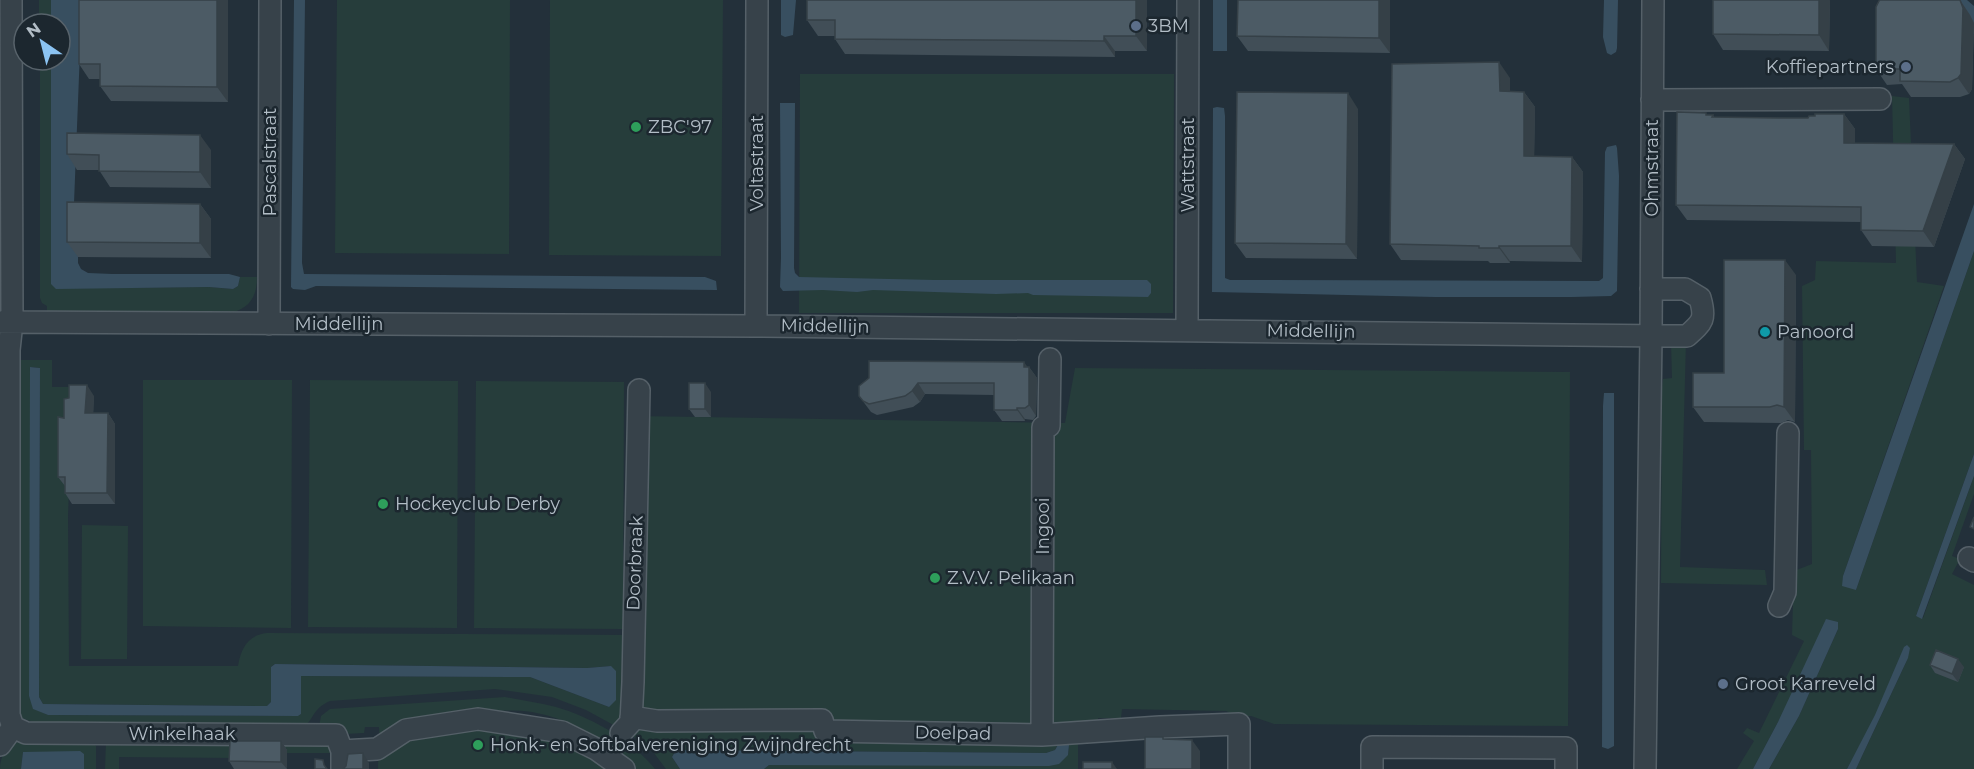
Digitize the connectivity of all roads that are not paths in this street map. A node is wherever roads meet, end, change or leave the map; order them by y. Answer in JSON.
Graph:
{"nodes":[{"id":1,"x":12,"y":0,"type":"edge"},
{"id":2,"x":270,"y":0,"type":"edge"},
{"id":3,"x":757,"y":0,"type":"edge"},
{"id":4,"x":1188,"y":0,"type":"edge"},
{"id":5,"x":1653,"y":0,"type":"edge"},
{"id":6,"x":1880,"y":99,"type":"dead end"},
{"id":7,"x":1652,"y":100,"type":"junction"},
{"id":8,"x":1651,"y":289,"type":"junction"},
{"id":9,"x":6,"y":322,"type":"edge"},
{"id":10,"x":269,"y":324,"type":"junction"},
{"id":11,"x":756,"y":326,"type":"junction"},
{"id":12,"x":1187,"y":330,"type":"junction"},
{"id":13,"x":1651,"y":336,"type":"junction"},
{"id":14,"x":1050,"y":359,"type":"dead end"},
{"id":15,"x":639,"y":390,"type":"dead end"},
{"id":16,"x":1788,"y":433,"type":"dead end"},
{"id":17,"x":1779,"y":606,"type":"dead end"},
{"id":18,"x":626,"y":725,"type":"joint"},
{"id":19,"x":12,"y":728,"type":"junction"},
{"id":20,"x":1042,"y":735,"type":"junction"},
{"id":21,"x":0,"y":745,"type":"edge"},
{"id":22,"x":376,"y":759,"type":"edge"},
{"id":23,"x":342,"y":760,"type":"edge"},
{"id":24,"x":624,"y":769,"type":"edge"},
{"id":25,"x":1239,"y":769,"type":"edge"},
{"id":26,"x":1372,"y":769,"type":"edge"},
{"id":27,"x":1566,"y":769,"type":"edge"},
{"id":28,"x":1645,"y":769,"type":"edge"}],
"edges":[{"from":1,"to":9,"type":"street"},
{"from":2,"to":10,"type":"street","name":"Pascalstraat"},
{"from":3,"to":11,"type":"street","name":"Voltastraat"},
{"from":4,"to":12,"type":"street","name":"Wattstraat"},
{"from":5,"to":7,"type":"street","name":"Ohmstraat"},
{"from":6,"to":7,"type":"street"},
{"from":7,"to":8,"type":"street","name":"Ohmstraat"},
{"from":8,"to":13,"type":"street","name":"Ohmstraat"},
{"from":8,"to":13,"type":"street"},
{"from":9,"to":10,"type":"street","name":"Middellijn"},
{"from":9,"to":19,"type":"street"},
{"from":10,"to":11,"type":"street","name":"Middellijn"},
{"from":11,"to":12,"type":"street","name":"Middellijn"},
{"from":12,"to":13,"type":"street","name":"Middellijn"},
{"from":13,"to":28,"type":"street"},
{"from":14,"to":20,"type":"street","name":"Ingooi"},
{"from":15,"to":18,"type":"street","name":"Doorbraak"},
{"from":16,"to":17,"type":"street"},
{"from":18,"to":20,"type":"street","name":"Doelpad"},
{"from":19,"to":21,"type":"street"},
{"from":19,"to":23,"type":"street","name":"Winkelhaak"},
{"from":20,"to":25,"type":"street","name":"Doelpad"},
{"from":22,"to":23,"type":"street","name":"Winkelhaak"},
{"from":22,"to":24,"type":"street","name":"Winkelhaak"},
{"from":26,"to":27,"type":"street"}]}
